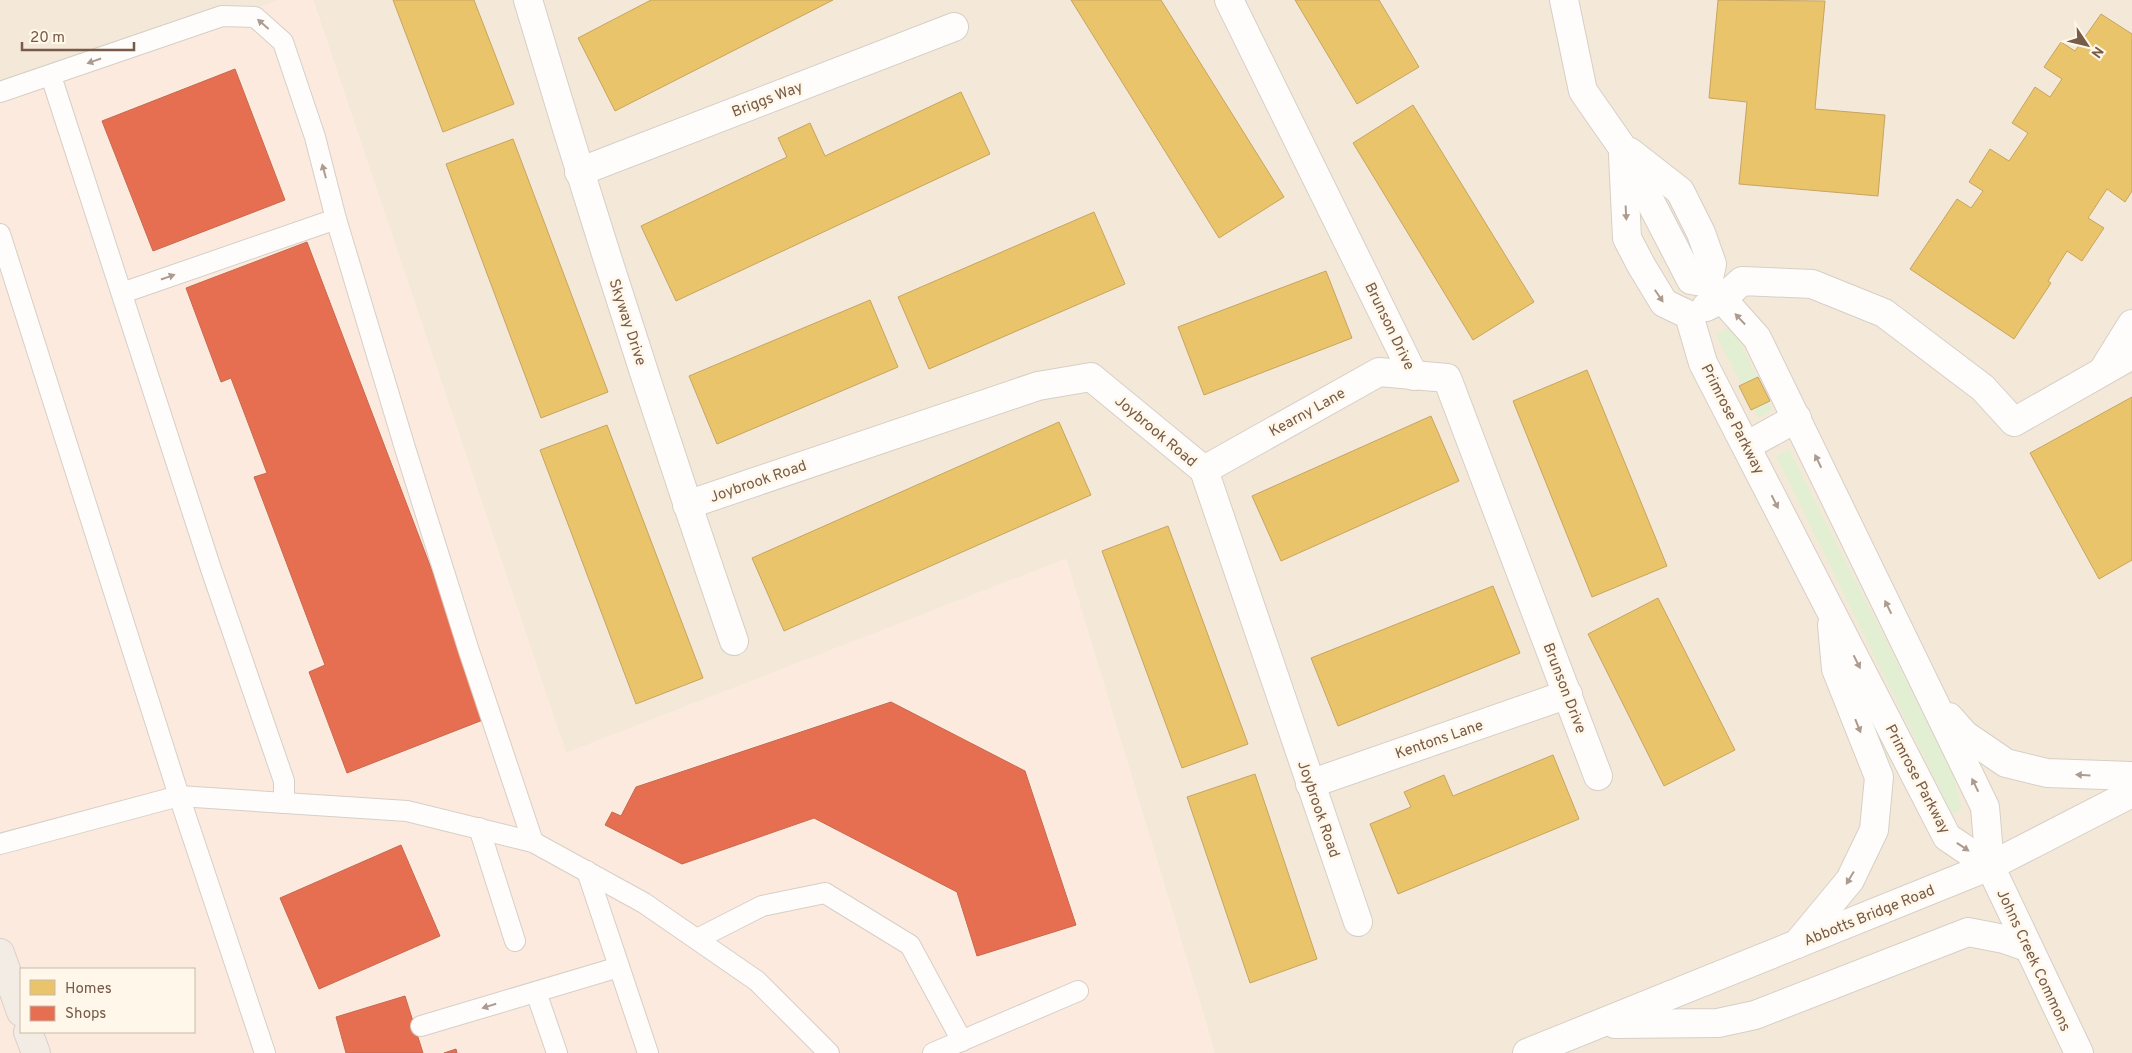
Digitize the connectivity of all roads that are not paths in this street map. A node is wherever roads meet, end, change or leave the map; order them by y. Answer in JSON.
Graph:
{"nodes":[{"id":1,"x":528,"y":0,"type":"edge"},
{"id":2,"x":1229,"y":0,"type":"edge"},
{"id":3,"x":1564,"y":0,"type":"edge"},
{"id":4,"x":954,"y":26,"type":"dead end"},
{"id":5,"x":50,"y":76,"type":"junction"},
{"id":6,"x":0,"y":92,"type":"edge"},
{"id":7,"x":1622,"y":147,"type":"junction"},
{"id":8,"x":579,"y":172,"type":"junction"},
{"id":9,"x":336,"y":219,"type":"junction"},
{"id":10,"x":0,"y":234,"type":"edge"},
{"id":11,"x":1715,"y":291,"type":"junction"},
{"id":12,"x":122,"y":293,"type":"junction"},
{"id":13,"x":1689,"y":315,"type":"junction"},
{"id":14,"x":2132,"y":324,"type":"edge"},
{"id":15,"x":2132,"y":355,"type":"edge"},
{"id":16,"x":2102,"y":372,"type":"junction"},
{"id":17,"x":1414,"y":376,"type":"junction"},
{"id":18,"x":1797,"y":418,"type":"junction"},
{"id":19,"x":1746,"y":446,"type":"junction"},
{"id":20,"x":1204,"y":470,"type":"junction"},
{"id":21,"x":687,"y":505,"type":"junction"},
{"id":22,"x":1831,"y":611,"type":"junction"},
{"id":23,"x":734,"y":641,"type":"dead end"},
{"id":24,"x":1568,"y":694,"type":"junction"},
{"id":25,"x":1933,"y":699,"type":"junction"},
{"id":26,"x":1598,"y":776,"type":"dead end"},
{"id":27,"x":2132,"y":776,"type":"edge"},
{"id":28,"x":1310,"y":784,"type":"junction"},
{"id":29,"x":2132,"y":793,"type":"edge"},
{"id":30,"x":179,"y":796,"type":"junction"},
{"id":31,"x":284,"y":803,"type":"junction"},
{"id":32,"x":479,"y":828,"type":"junction"},
{"id":33,"x":533,"y":842,"type":"junction"},
{"id":34,"x":0,"y":844,"type":"edge"},
{"id":35,"x":1990,"y":866,"type":"junction"},
{"id":36,"x":587,"y":871,"type":"junction"},
{"id":37,"x":1358,"y":922,"type":"dead end"},
{"id":38,"x":697,"y":939,"type":"junction"},
{"id":39,"x":515,"y":941,"type":"dead end"},
{"id":40,"x":1797,"y":944,"type":"junction"},
{"id":41,"x":2027,"y":947,"type":"junction"},
{"id":42,"x":0,"y":953,"type":"edge"},
{"id":43,"x":619,"y":967,"type":"junction"},
{"id":44,"x":1078,"y":991,"type":"dead end"},
{"id":45,"x":536,"y":992,"type":"junction"},
{"id":46,"x":20,"y":1009,"type":"edge"},
{"id":47,"x":1599,"y":1024,"type":"junction"},
{"id":48,"x":421,"y":1026,"type":"dead end"},
{"id":49,"x":28,"y":1033,"type":"edge"},
{"id":50,"x":962,"y":1041,"type":"junction"},
{"id":51,"x":36,"y":1053,"type":"edge"},
{"id":52,"x":264,"y":1053,"type":"edge"},
{"id":53,"x":557,"y":1053,"type":"edge"},
{"id":54,"x":648,"y":1053,"type":"edge"},
{"id":55,"x":829,"y":1053,"type":"edge"},
{"id":56,"x":933,"y":1053,"type":"edge"},
{"id":57,"x":1527,"y":1053,"type":"edge"},
{"id":58,"x":2079,"y":1053,"type":"edge"}],
"edges":[{"from":1,"to":8,"type":"street","name":"Skyway Drive"},
{"from":2,"to":17,"type":"street","name":"Brunson Drive"},
{"from":3,"to":7,"type":"street"},
{"from":4,"to":8,"type":"street","name":"Briggs Way"},
{"from":5,"to":6,"type":"lane"},
{"from":9,"to":5,"type":"lane","one_way":true},
{"from":5,"to":12,"type":"lane"},
{"from":7,"to":11,"type":"street"},
{"from":7,"to":13,"type":"street","one_way":true},
{"from":8,"to":21,"type":"street","name":"Skyway Drive"},
{"from":12,"to":9,"type":"lane","one_way":true},
{"from":9,"to":33,"type":"lane"},
{"from":10,"to":30,"type":"lane"},
{"from":11,"to":13,"type":"street"},
{"from":11,"to":16,"type":"street"},
{"from":18,"to":11,"type":"street","one_way":true},
{"from":12,"to":31,"type":"lane"},
{"from":13,"to":19,"type":"street","name":"Primrose Parkway"},
{"from":14,"to":16,"type":"street"},
{"from":15,"to":16,"type":"street"},
{"from":17,"to":20,"type":"street","name":"Kearny Lane"},
{"from":17,"to":24,"type":"street","name":"Brunson Drive"},
{"from":18,"to":19,"type":"street"},
{"from":25,"to":18,"type":"street","one_way":true},
{"from":19,"to":22,"type":"street","name":"Primrose Parkway","one_way":true},
{"from":20,"to":21,"type":"street","name":"Joybrook Road"},
{"from":20,"to":28,"type":"street","name":"Joybrook Road"},
{"from":21,"to":23,"type":"street","name":"Skyway Drive"},
{"from":22,"to":35,"type":"street","name":"Primrose Parkway","one_way":true},
{"from":22,"to":40,"type":"street","one_way":true},
{"from":24,"to":26,"type":"street","name":"Brunson Drive"},
{"from":24,"to":28,"type":"street","name":"Kentons Lane"},
{"from":27,"to":25,"type":"street","one_way":true},
{"from":35,"to":25,"type":"street","one_way":true},
{"from":28,"to":37,"type":"street","name":"Joybrook Road"},
{"from":29,"to":35,"type":"street","name":"Abbotts Bridge Road"},
{"from":30,"to":31,"type":"lane"},
{"from":30,"to":34,"type":"lane"},
{"from":30,"to":52,"type":"lane"},
{"from":31,"to":32,"type":"lane"},
{"from":32,"to":33,"type":"lane"},
{"from":32,"to":39,"type":"lane"},
{"from":33,"to":36,"type":"lane"},
{"from":35,"to":40,"type":"street","name":"Abbotts Bridge Road"},
{"from":35,"to":41,"type":"street","name":"Johns Creek Commons"},
{"from":36,"to":38,"type":"lane"},
{"from":36,"to":43,"type":"lane"},
{"from":38,"to":50,"type":"lane"},
{"from":38,"to":55,"type":"lane"},
{"from":40,"to":47,"type":"street","name":"Abbotts Bridge Road"},
{"from":41,"to":47,"type":"street","name":"Abbotts Bridge Road"},
{"from":41,"to":58,"type":"street","name":"Johns Creek Commons"},
{"from":42,"to":46,"type":"highway"},
{"from":43,"to":45,"type":"lane"},
{"from":43,"to":54,"type":"lane"},
{"from":44,"to":50,"type":"lane"},
{"from":45,"to":48,"type":"lane","one_way":true},
{"from":45,"to":53,"type":"lane"},
{"from":47,"to":57,"type":"street","name":"Abbotts Bridge Road"},
{"from":49,"to":51,"type":"highway"},
{"from":50,"to":56,"type":"lane"}]}
